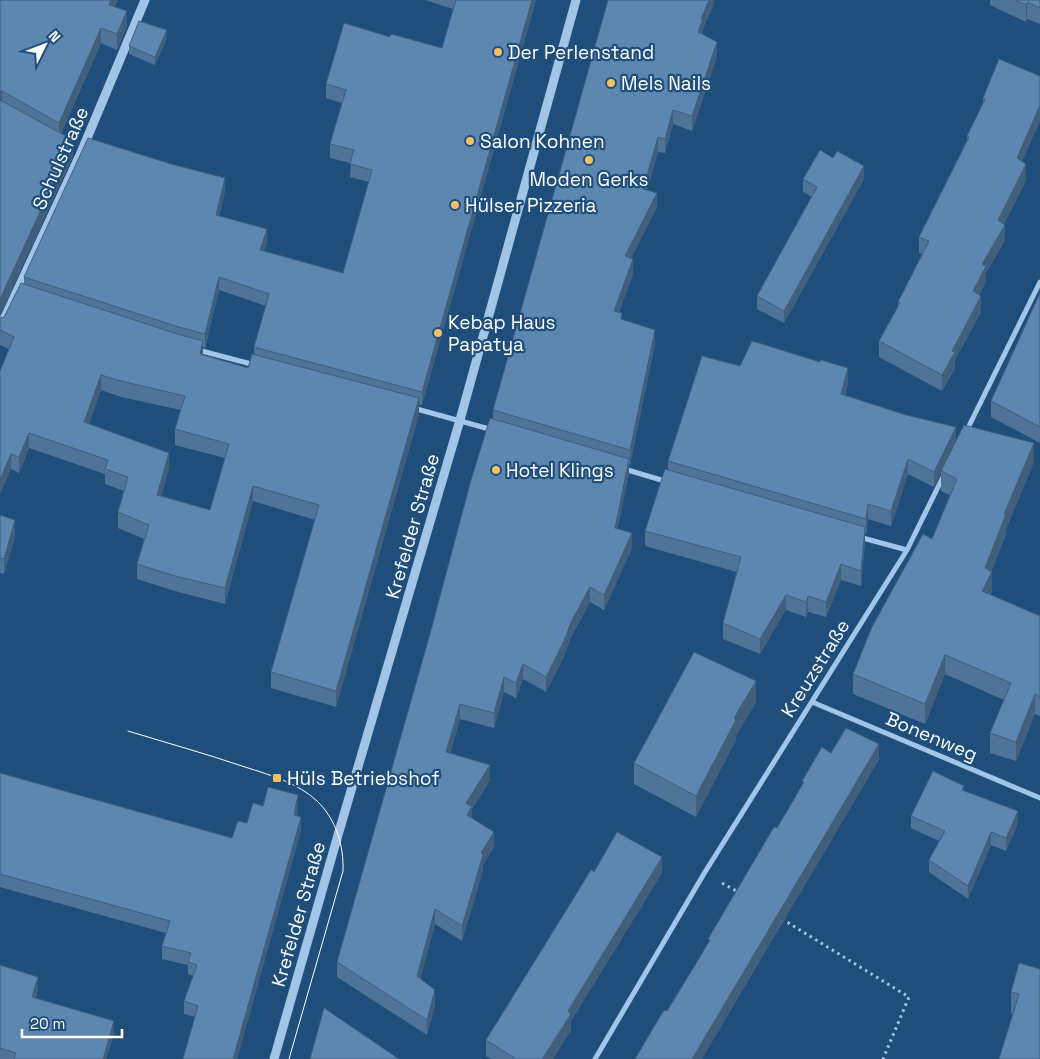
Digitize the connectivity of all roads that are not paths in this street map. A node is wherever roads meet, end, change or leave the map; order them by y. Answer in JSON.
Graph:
{"nodes":[{"id":1,"x":146,"y":0,"type":"edge"},
{"id":2,"x":576,"y":0,"type":"edge"},
{"id":3,"x":1040,"y":282,"type":"edge"},
{"id":4,"x":0,"y":328,"type":"edge"},
{"id":5,"x":187,"y":347,"type":"edge"},
{"id":6,"x":262,"y":367,"type":"edge"},
{"id":7,"x":404,"y":405,"type":"edge"},
{"id":8,"x":460,"y":420,"type":"junction"},
{"id":9,"x":498,"y":432,"type":"edge"},
{"id":10,"x":964,"y":434,"type":"edge"},
{"id":11,"x":621,"y":468,"type":"edge"},
{"id":12,"x":947,"y":470,"type":"edge"},
{"id":13,"x":678,"y":485,"type":"edge"},
{"id":14,"x":850,"y":534,"type":"edge"},
{"id":15,"x":907,"y":550,"type":"junction"},
{"id":16,"x":812,"y":702,"type":"junction"},
{"id":17,"x":1040,"y":798,"type":"edge"},
{"id":18,"x":274,"y":1059,"type":"edge"},
{"id":19,"x":595,"y":1059,"type":"edge"}],
"edges":[{"from":1,"to":4,"type":"street","name":"Schulstraße"},
{"from":2,"to":8,"type":"street","name":"Krefelder Straße"},
{"from":3,"to":10,"type":"street"},
{"from":5,"to":6,"type":"street"},
{"from":7,"to":8,"type":"street"},
{"from":8,"to":9,"type":"street"},
{"from":8,"to":18,"type":"street","name":"Krefelder Straße"},
{"from":11,"to":13,"type":"street"},
{"from":12,"to":15,"type":"street","name":"Kreuzstraße"},
{"from":14,"to":15,"type":"street"},
{"from":15,"to":16,"type":"street","name":"Kreuzstraße"},
{"from":16,"to":17,"type":"street","name":"Bonenweg"},
{"from":16,"to":19,"type":"street","name":"Kreuzstraße"}]}
